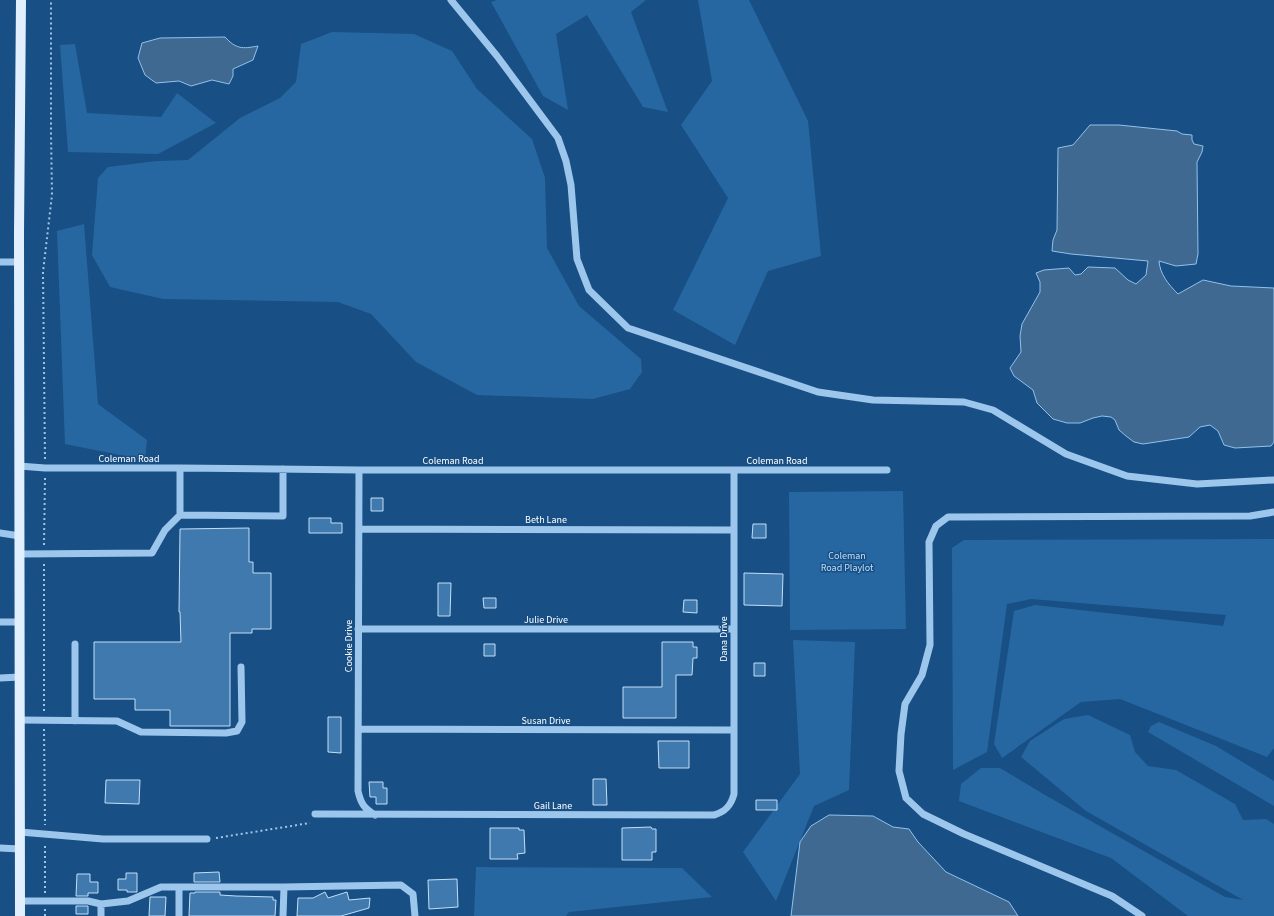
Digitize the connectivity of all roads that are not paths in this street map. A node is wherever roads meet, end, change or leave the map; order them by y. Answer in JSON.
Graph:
{"nodes":[{"id":1,"x":21,"y":0,"type":"edge"},
{"id":2,"x":451,"y":0,"type":"edge"},
{"id":3,"x":0,"y":262,"type":"edge"},
{"id":4,"x":19,"y":262,"type":"junction"},
{"id":5,"x":20,"y":466,"type":"junction"},
{"id":6,"x":180,"y":468,"type":"junction"},
{"id":7,"x":283,"y":469,"type":"junction"},
{"id":8,"x":359,"y":470,"type":"junction"},
{"id":9,"x":734,"y":470,"type":"junction"},
{"id":10,"x":887,"y":470,"type":"dead end"},
{"id":11,"x":1274,"y":480,"type":"edge"},
{"id":12,"x":1274,"y":512,"type":"edge"},
{"id":13,"x":180,"y":515,"type":"junction"},
{"id":14,"x":359,"y":529,"type":"junction"},
{"id":15,"x":734,"y":530,"type":"junction"},
{"id":16,"x":0,"y":533,"type":"edge"},
{"id":17,"x":20,"y":536,"type":"junction"},
{"id":18,"x":20,"y":554,"type":"junction"},
{"id":19,"x":0,"y":622,"type":"edge"},
{"id":20,"x":20,"y":622,"type":"junction"},
{"id":21,"x":358,"y":629,"type":"junction"},
{"id":22,"x":733,"y":629,"type":"junction"},
{"id":23,"x":75,"y":644,"type":"dead end"},
{"id":24,"x":241,"y":667,"type":"dead end"},
{"id":25,"x":20,"y":677,"type":"junction"},
{"id":26,"x":0,"y":678,"type":"edge"},
{"id":27,"x":20,"y":720,"type":"junction"},
{"id":28,"x":75,"y":721,"type":"junction"},
{"id":29,"x":359,"y":729,"type":"junction"},
{"id":30,"x":734,"y":730,"type":"junction"},
{"id":31,"x":728,"y":807,"type":"joint"},
{"id":32,"x":315,"y":814,"type":"road end"},
{"id":33,"x":376,"y":815,"type":"junction"},
{"id":34,"x":20,"y":832,"type":"junction"},
{"id":35,"x":207,"y":839,"type":"road end"},
{"id":36,"x":0,"y":848,"type":"edge"},
{"id":37,"x":20,"y":848,"type":"junction"},
{"id":38,"x":179,"y":887,"type":"junction"},
{"id":39,"x":284,"y":887,"type":"junction"},
{"id":40,"x":20,"y":901,"type":"junction"},
{"id":41,"x":101,"y":904,"type":"junction"},
{"id":42,"x":20,"y":916,"type":"edge"},
{"id":43,"x":101,"y":916,"type":"edge"},
{"id":44,"x":180,"y":916,"type":"edge"},
{"id":45,"x":283,"y":916,"type":"edge"},
{"id":46,"x":415,"y":916,"type":"edge"},
{"id":47,"x":1142,"y":916,"type":"edge"}],
"edges":[{"from":1,"to":4,"type":"main road"},
{"from":2,"to":11,"type":"street"},
{"from":3,"to":4,"type":"street"},
{"from":4,"to":5,"type":"main road"},
{"from":5,"to":6,"type":"street","name":"Coleman Road"},
{"from":5,"to":17,"type":"main road"},
{"from":6,"to":7,"type":"street","name":"Coleman Road"},
{"from":6,"to":13,"type":"street"},
{"from":7,"to":8,"type":"street","name":"Coleman Road"},
{"from":7,"to":13,"type":"street"},
{"from":8,"to":9,"type":"street","name":"Coleman Road"},
{"from":8,"to":14,"type":"street","name":"Cookie Drive"},
{"from":9,"to":10,"type":"street","name":"Coleman Road"},
{"from":9,"to":15,"type":"street","name":"Dana Drive"},
{"from":12,"to":47,"type":"street"},
{"from":13,"to":18,"type":"street"},
{"from":14,"to":15,"type":"street","name":"Beth Lane"},
{"from":14,"to":21,"type":"street","name":"Cookie Drive"},
{"from":15,"to":22,"type":"street","name":"Dana Drive"},
{"from":16,"to":17,"type":"street"},
{"from":17,"to":18,"type":"main road"},
{"from":18,"to":20,"type":"main road"},
{"from":19,"to":20,"type":"street"},
{"from":20,"to":25,"type":"main road"},
{"from":21,"to":22,"type":"street","name":"Julie Drive"},
{"from":21,"to":29,"type":"street","name":"Cookie Drive"},
{"from":22,"to":30,"type":"street","name":"Dana Drive"},
{"from":23,"to":28,"type":"street"},
{"from":24,"to":28,"type":"street"},
{"from":25,"to":26,"type":"street"},
{"from":25,"to":27,"type":"main road"},
{"from":27,"to":28,"type":"street"},
{"from":27,"to":34,"type":"main road"},
{"from":29,"to":30,"type":"street","name":"Susan Drive"},
{"from":29,"to":33,"type":"street","name":"Cookie Drive"},
{"from":30,"to":31,"type":"street","name":"Dana Drive"},
{"from":31,"to":33,"type":"street","name":"Gail Lane"},
{"from":32,"to":33,"type":"street","name":"Gail Lane"},
{"from":34,"to":35,"type":"street"},
{"from":34,"to":37,"type":"main road"},
{"from":36,"to":37,"type":"street"},
{"from":37,"to":40,"type":"main road"},
{"from":38,"to":39,"type":"street"},
{"from":38,"to":41,"type":"street"},
{"from":38,"to":44,"type":"street"},
{"from":39,"to":45,"type":"street"},
{"from":39,"to":46,"type":"street"},
{"from":40,"to":41,"type":"street"},
{"from":40,"to":42,"type":"main road"},
{"from":41,"to":43,"type":"street"}]}
